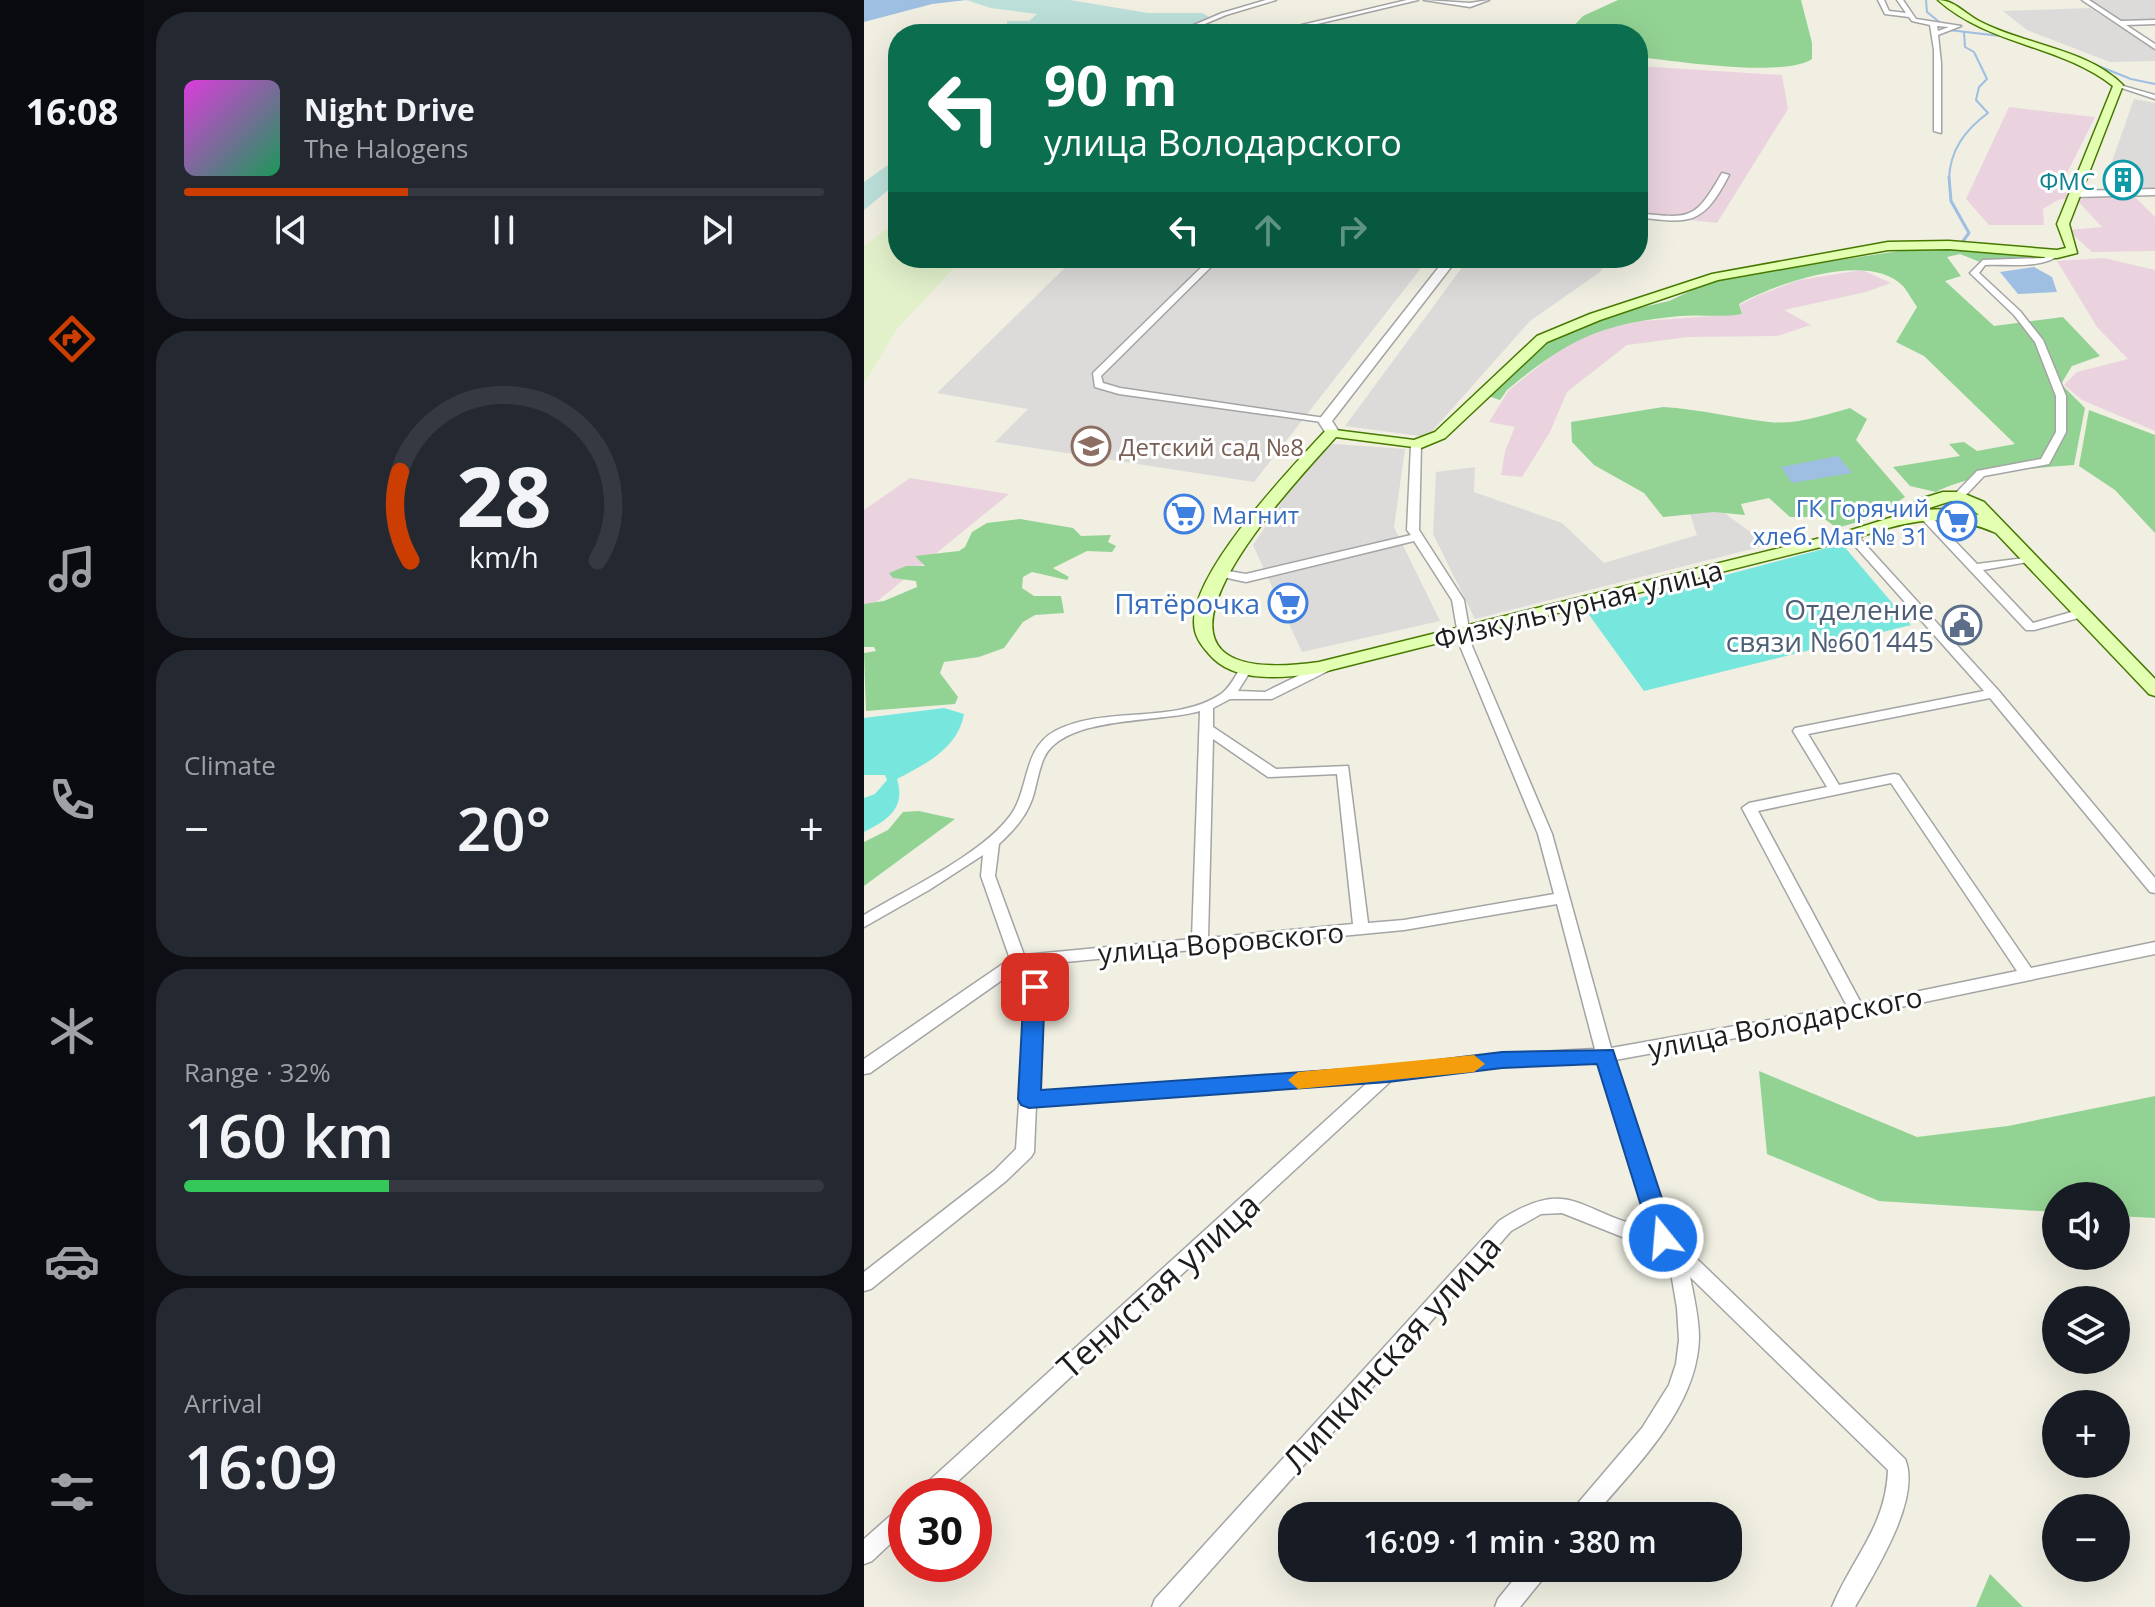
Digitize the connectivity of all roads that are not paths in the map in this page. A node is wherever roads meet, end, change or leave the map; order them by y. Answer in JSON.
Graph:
{"nodes":[{"id":1,"x":1273,"y":0,"type":"edge"},
{"id":2,"x":1415,"y":0,"type":"edge"},
{"id":3,"x":1427,"y":0,"type":"edge"},
{"id":4,"x":1486,"y":0,"type":"edge"},
{"id":5,"x":1881,"y":0,"type":"edge"},
{"id":6,"x":1900,"y":0,"type":"edge"},
{"id":7,"x":1942,"y":0,"type":"edge"},
{"id":8,"x":2085,"y":0,"type":"edge"},
{"id":9,"x":1909,"y":15,"type":"junction"},
{"id":10,"x":2155,"y":22,"type":"edge"},
{"id":11,"x":2119,"y":23,"type":"junction"},
{"id":12,"x":1200,"y":24,"type":"edge"},
{"id":13,"x":1311,"y":24,"type":"edge"},
{"id":14,"x":1933,"y":24,"type":"junction"},
{"id":15,"x":1977,"y":24,"type":"junction"},
{"id":16,"x":1958,"y":26,"type":"junction"},
{"id":17,"x":1936,"y":34,"type":"junction"},
{"id":18,"x":2155,"y":47,"type":"edge"},
{"id":19,"x":2124,"y":86,"type":"junction"},
{"id":20,"x":2155,"y":94,"type":"edge"},
{"id":21,"x":1938,"y":131,"type":"dead end"},
{"id":22,"x":1725,"y":175,"type":"dead end"},
{"id":23,"x":2155,"y":192,"type":"edge"},
{"id":24,"x":2075,"y":194,"type":"junction"},
{"id":25,"x":1648,"y":216,"type":"edge"},
{"id":26,"x":2057,"y":254,"type":"junction"},
{"id":27,"x":1206,"y":268,"type":"edge"},
{"id":28,"x":1445,"y":268,"type":"edge"},
{"id":29,"x":1328,"y":426,"type":"junction"},
{"id":30,"x":1416,"y":445,"type":"junction"},
{"id":31,"x":1959,"y":496,"type":"junction"},
{"id":32,"x":1916,"y":511,"type":"junction"},
{"id":33,"x":1978,"y":513,"type":"junction"},
{"id":34,"x":1851,"y":535,"type":"junction"},
{"id":35,"x":1417,"y":537,"type":"junction"},
{"id":36,"x":2029,"y":559,"type":"junction"},
{"id":37,"x":1974,"y":568,"type":"junction"},
{"id":38,"x":1222,"y":574,"type":"junction"},
{"id":39,"x":2082,"y":613,"type":"junction"},
{"id":40,"x":1464,"y":633,"type":"junction"},
{"id":41,"x":1247,"y":667,"type":"junction"},
{"id":42,"x":1326,"y":667,"type":"junction"},
{"id":43,"x":2155,"y":690,"type":"edge"},
{"id":44,"x":1993,"y":693,"type":"junction"},
{"id":45,"x":1228,"y":695,"type":"junction"},
{"id":46,"x":1207,"y":705,"type":"junction"},
{"id":47,"x":1208,"y":730,"type":"junction"},
{"id":48,"x":1835,"y":790,"type":"junction"},
{"id":49,"x":992,"y":842,"type":"junction"},
{"id":50,"x":2155,"y":888,"type":"edge"},
{"id":51,"x":1562,"y":898,"type":"junction"},
{"id":52,"x":864,"y":922,"type":"edge"},
{"id":53,"x":1361,"y":930,"type":"junction"},
{"id":54,"x":1200,"y":943,"type":"junction"},
{"id":55,"x":2155,"y":948,"type":"edge"},
{"id":56,"x":1027,"y":960,"type":"junction"},
{"id":57,"x":2027,"y":974,"type":"junction"},
{"id":58,"x":1857,"y":1010,"type":"junction"},
{"id":59,"x":1605,"y":1055,"type":"junction"},
{"id":60,"x":864,"y":1068,"type":"edge"},
{"id":61,"x":1388,"y":1074,"type":"junction"},
{"id":62,"x":1029,"y":1099,"type":"junction"},
{"id":63,"x":1670,"y":1246,"type":"junction"},
{"id":64,"x":864,"y":1283,"type":"edge"},
{"id":65,"x":947,"y":1478,"type":"edge"},
{"id":66,"x":1591,"y":1502,"type":"edge"},
{"id":67,"x":888,"y":1531,"type":"edge"},
{"id":68,"x":864,"y":1553,"type":"edge"},
{"id":69,"x":1526,"y":1582,"type":"edge"},
{"id":70,"x":1163,"y":1607,"type":"edge"},
{"id":71,"x":1506,"y":1607,"type":"edge"},
{"id":72,"x":1843,"y":1607,"type":"edge"}],
"edges":[{"from":1,"to":12,"type":"street"},
{"from":2,"to":13,"type":"street"},
{"from":3,"to":4,"type":"street"},
{"from":5,"to":9,"type":"street"},
{"from":6,"to":9,"type":"street"},
{"from":7,"to":15,"type":"main road"},
{"from":8,"to":11,"type":"street"},
{"from":9,"to":14,"type":"street"},
{"from":10,"to":11,"type":"street"},
{"from":11,"to":18,"type":"street"},
{"from":14,"to":16,"type":"street"},
{"from":14,"to":17,"type":"street"},
{"from":15,"to":16,"type":"street"},
{"from":15,"to":19,"type":"main road"},
{"from":16,"to":17,"type":"street"},
{"from":17,"to":21,"type":"street"},
{"from":19,"to":20,"type":"street"},
{"from":19,"to":24,"type":"main road"},
{"from":22,"to":25,"type":"street"},
{"from":23,"to":24,"type":"street"},
{"from":24,"to":26,"type":"main road"},
{"from":26,"to":30,"type":"main road"},
{"from":26,"to":31,"type":"street","name":"Физкультурная улица"},
{"from":27,"to":29,"type":"street"},
{"from":28,"to":29,"type":"street"},
{"from":29,"to":30,"type":"main road"},
{"from":29,"to":38,"type":"main road"},
{"from":30,"to":35,"type":"street"},
{"from":31,"to":32,"type":"main road","name":"Физкультурная улица"},
{"from":31,"to":33,"type":"main road"},
{"from":32,"to":33,"type":"main road","name":"Физкультурная улица"},
{"from":32,"to":34,"type":"main road","name":"Физкультурная улица"},
{"from":32,"to":37,"type":"street"},
{"from":33,"to":36,"type":"main road","name":"Физкультурная улица"},
{"from":34,"to":40,"type":"main road","name":"Физкультурная улица"},
{"from":34,"to":44,"type":"street"},
{"from":35,"to":38,"type":"street"},
{"from":35,"to":40,"type":"street"},
{"from":36,"to":37,"type":"street"},
{"from":36,"to":39,"type":"main road"},
{"from":37,"to":39,"type":"street"},
{"from":38,"to":41,"type":"main road"},
{"from":39,"to":43,"type":"main road"},
{"from":40,"to":42,"type":"main road","name":"Физкультурная улица"},
{"from":40,"to":51,"type":"street"},
{"from":41,"to":42,"type":"main road","name":"Физкультурная улица"},
{"from":41,"to":45,"type":"street"},
{"from":42,"to":45,"type":"street"},
{"from":44,"to":48,"type":"street"},
{"from":44,"to":50,"type":"street"},
{"from":45,"to":46,"type":"street"},
{"from":46,"to":47,"type":"street"},
{"from":46,"to":49,"type":"street"},
{"from":47,"to":53,"type":"street"},
{"from":47,"to":54,"type":"street"},
{"from":48,"to":57,"type":"street"},
{"from":48,"to":58,"type":"street"},
{"from":49,"to":52,"type":"street"},
{"from":49,"to":56,"type":"street"},
{"from":51,"to":53,"type":"street","name":"улица Воровского"},
{"from":51,"to":59,"type":"street"},
{"from":53,"to":54,"type":"street","name":"улица Воровского"},
{"from":54,"to":56,"type":"street","name":"улица Воровского"},
{"from":55,"to":57,"type":"street","name":"улица Володарского"},
{"from":56,"to":60,"type":"street","name":"улица Воровского"},
{"from":56,"to":62,"type":"street"},
{"from":57,"to":58,"type":"street","name":"улица Володарского"},
{"from":58,"to":59,"type":"street","name":"улица Володарского"},
{"from":59,"to":61,"type":"street","name":"улица Володарского"},
{"from":59,"to":63,"type":"street"},
{"from":61,"to":62,"type":"street","name":"улица Володарского"},
{"from":61,"to":65,"type":"street","name":"Тенистая улица"},
{"from":62,"to":64,"type":"street"},
{"from":63,"to":66,"type":"street"},
{"from":63,"to":70,"type":"street","name":"Липкинская улица"},
{"from":63,"to":72,"type":"street"},
{"from":67,"to":68,"type":"street"},
{"from":69,"to":71,"type":"street"}]}
